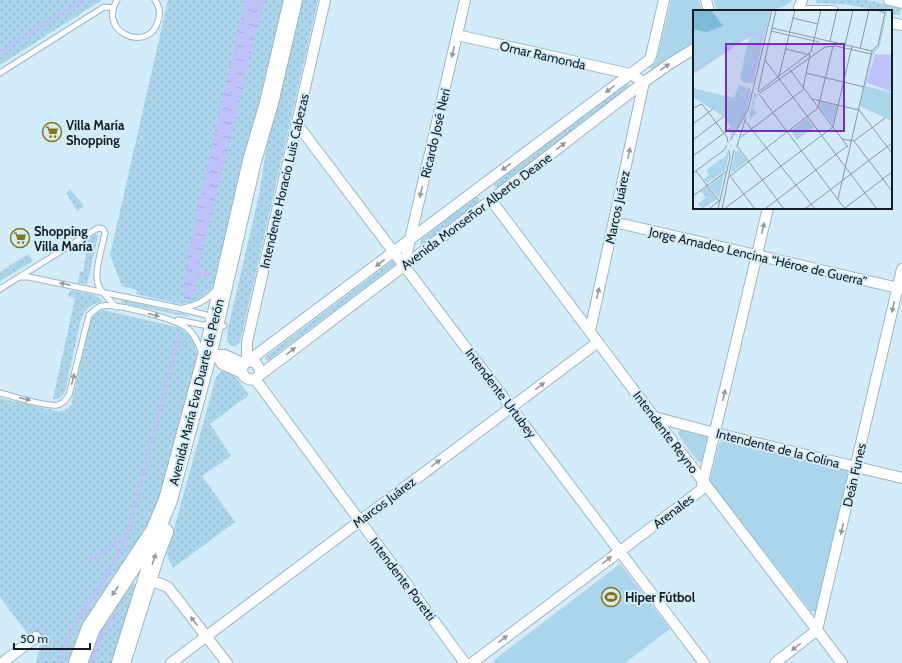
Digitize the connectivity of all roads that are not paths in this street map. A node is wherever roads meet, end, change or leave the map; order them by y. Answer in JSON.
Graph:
{"nodes":[{"id":1,"x":117,"y":0,"type":"edge"},
{"id":2,"x":155,"y":0,"type":"edge"},
{"id":3,"x":293,"y":0,"type":"edge"},
{"id":4,"x":325,"y":0,"type":"edge"},
{"id":5,"x":465,"y":0,"type":"edge"},
{"id":6,"x":664,"y":0,"type":"edge"},
{"id":7,"x":706,"y":0,"type":"edge"},
{"id":8,"x":802,"y":0,"type":"edge"},
{"id":9,"x":888,"y":0,"type":"edge"},
{"id":10,"x":902,"y":3,"type":"edge"},
{"id":11,"x":113,"y":8,"type":"junction"},
{"id":12,"x":709,"y":10,"type":"edge"},
{"id":13,"x":798,"y":10,"type":"edge"},
{"id":14,"x":892,"y":23,"type":"edge"},
{"id":15,"x":902,"y":25,"type":"edge"},
{"id":16,"x":457,"y":35,"type":"junction"},
{"id":17,"x":693,"y":50,"type":"edge"},
{"id":18,"x":0,"y":73,"type":"edge"},
{"id":19,"x":630,"y":74,"type":"junction"},
{"id":20,"x":644,"y":82,"type":"junction"},
{"id":21,"x":268,"y":103,"type":"junction"},
{"id":22,"x":297,"y":124,"type":"junction"},
{"id":23,"x":491,"y":200,"type":"junction"},
{"id":24,"x":768,"y":209,"type":"edge"},
{"id":25,"x":614,"y":222,"type":"junction"},
{"id":26,"x":410,"y":240,"type":"junction"},
{"id":27,"x":394,"y":252,"type":"junction"},
{"id":28,"x":757,"y":255,"type":"junction"},
{"id":29,"x":404,"y":266,"type":"junction"},
{"id":30,"x":902,"y":268,"type":"edge"},
{"id":31,"x":225,"y":277,"type":"junction"},
{"id":32,"x":19,"y":278,"type":"junction"},
{"id":33,"x":900,"y":288,"type":"edge"},
{"id":34,"x":0,"y":289,"type":"edge"},
{"id":35,"x":103,"y":293,"type":"junction"},
{"id":36,"x":116,"y":307,"type":"junction"},
{"id":37,"x":178,"y":308,"type":"junction"},
{"id":38,"x":171,"y":319,"type":"junction"},
{"id":39,"x":220,"y":324,"type":"junction"},
{"id":40,"x":590,"y":331,"type":"junction"},
{"id":41,"x":598,"y":342,"type":"junction"},
{"id":42,"x":210,"y":356,"type":"junction"},
{"id":43,"x":246,"y":365,"type":"junction"},
{"id":44,"x":257,"y":377,"type":"junction"},
{"id":45,"x":0,"y":393,"type":"edge"},
{"id":46,"x":511,"y":407,"type":"junction"},
{"id":47,"x":654,"y":417,"type":"junction"},
{"id":48,"x":715,"y":433,"type":"junction"},
{"id":49,"x":856,"y":467,"type":"junction"},
{"id":50,"x":902,"y":478,"type":"edge"},
{"id":51,"x":704,"y":482,"type":"junction"},
{"id":52,"x":359,"y":520,"type":"junction"},
{"id":53,"x":619,"y":551,"type":"junction"},
{"id":54,"x":127,"y":573,"type":"junction"},
{"id":55,"x":147,"y":582,"type":"junction"},
{"id":56,"x":817,"y":630,"type":"junction"},
{"id":57,"x":36,"y":637,"type":"dead end"},
{"id":58,"x":206,"y":637,"type":"junction"},
{"id":59,"x":177,"y":661,"type":"edge"},
{"id":60,"x":223,"y":662,"type":"edge"},
{"id":61,"x":2,"y":663,"type":"edge"},
{"id":62,"x":78,"y":663,"type":"edge"},
{"id":63,"x":121,"y":663,"type":"edge"},
{"id":64,"x":465,"y":663,"type":"edge"},
{"id":65,"x":472,"y":663,"type":"edge"},
{"id":66,"x":704,"y":663,"type":"edge"},
{"id":67,"x":775,"y":663,"type":"edge"},
{"id":68,"x":842,"y":663,"type":"edge"}],
"edges":[{"from":1,"to":11,"type":"lane"},
{"from":2,"to":11,"type":"lane"},
{"from":3,"to":21,"type":"highway","name":"Avenida María Eva Duarte de Perón"},
{"from":4,"to":22,"type":"street","name":"Intendente Horacio Luis Cabezas"},
{"from":5,"to":16,"type":"street","name":"Ricardo José Neri"},
{"from":6,"to":19,"type":"street","name":"Avenida Monseñor Alberto Deane"},
{"from":7,"to":12,"type":"street"},
{"from":8,"to":13,"type":"street"},
{"from":9,"to":10,"type":"street"},
{"from":11,"to":18,"type":"lane"},
{"from":14,"to":15,"type":"street"},
{"from":16,"to":19,"type":"street","name":"Omar Ramonda"},
{"from":16,"to":26,"type":"street","name":"Ricardo José Neri","one_way":true},
{"from":20,"to":17,"type":"street","name":"Avenida Monseñor Alberto Deane","one_way":true},
{"from":19,"to":20,"type":"street","name":"Omar Ramonda"},
{"from":19,"to":26,"type":"street","name":"Avenida Monseñor Alberto Deane","one_way":true},
{"from":23,"to":20,"type":"street","name":"Avenida Monseñor Alberto Deane","one_way":true},
{"from":25,"to":20,"type":"street","name":"Marcos Juárez","one_way":true},
{"from":21,"to":31,"type":"highway","name":"Avenida María Eva Duarte de Perón"},
{"from":21,"to":39,"type":"highway","name":"Avenida María Eva Duarte de Perón"},
{"from":22,"to":27,"type":"street","name":"Intendente Urtubey"},
{"from":22,"to":43,"type":"street","name":"Intendente Horacio Luis Cabezas"},
{"from":23,"to":29,"type":"street","name":"Avenida Monseñor Alberto Deane"},
{"from":23,"to":40,"type":"street","name":"Intendente Reyno"},
{"from":28,"to":24,"type":"street","name":"Arenales","one_way":true},
{"from":25,"to":28,"type":"street","name":"Jorge Amadeo Lencina “Héroe de Guerra”"},
{"from":40,"to":25,"type":"street","name":"Marcos Juárez","one_way":true},
{"from":26,"to":27,"type":"street","name":"Avenida Monseñor Alberto Deane"},
{"from":26,"to":29,"type":"street","name":"Ricardo José Neri"},
{"from":27,"to":29,"type":"street","name":"Intendente Urtubey"},
{"from":27,"to":43,"type":"street","name":"Avenida Monseñor Alberto Deane","one_way":true},
{"from":28,"to":33,"type":"street","name":"Jorge Amadeo Lencina “Héroe de Guerra”"},
{"from":48,"to":28,"type":"street","name":"Arenales","one_way":true},
{"from":44,"to":29,"type":"street","name":"Avenida Monseñor Alberto Deane","one_way":true},
{"from":29,"to":46,"type":"street","name":"Intendente Urtubey"},
{"from":30,"to":33,"type":"street","name":"Deán Funes"},
{"from":31,"to":37,"type":"lane"},
{"from":31,"to":39,"type":"highway","name":"Avenida María Eva Duarte de Perón"},
{"from":32,"to":34,"type":"lane"},
{"from":35,"to":32,"type":"lane","one_way":true},
{"from":32,"to":35,"type":"lane"},
{"from":33,"to":49,"type":"street","name":"Deán Funes","one_way":true},
{"from":35,"to":36,"type":"lane"},
{"from":35,"to":37,"type":"lane"},
{"from":36,"to":38,"type":"lane","one_way":true},
{"from":45,"to":36,"type":"lane","one_way":true},
{"from":37,"to":39,"type":"lane"},
{"from":38,"to":39,"type":"lane"},
{"from":38,"to":42,"type":"lane"},
{"from":39,"to":42,"type":"highway","name":"Avenida María Eva Duarte de Perón"},
{"from":40,"to":41,"type":"street","name":"Intendente Reyno"},
{"from":46,"to":41,"type":"street","name":"Marcos Juárez","one_way":true},
{"from":41,"to":47,"type":"street","name":"Intendente Reyno"},
{"from":42,"to":43,"type":"street"},
{"from":42,"to":54,"type":"highway","name":"Avenida María Eva Duarte de Perón"},
{"from":55,"to":42,"type":"highway","name":"Avenida María Eva Duarte de Perón","one_way":true},
{"from":43,"to":44,"type":"street"},
{"from":43,"to":44,"type":"street","name":"Intendente Poretti"},
{"from":44,"to":52,"type":"street","name":"Intendente Poretti"},
{"from":52,"to":46,"type":"street","name":"Marcos Juárez","one_way":true},
{"from":46,"to":53,"type":"street","name":"Intendente Urtubey"},
{"from":47,"to":48,"type":"street","name":"Intendente de la Colina"},
{"from":47,"to":51,"type":"street","name":"Intendente Reyno"},
{"from":48,"to":49,"type":"street","name":"Intendente de la Colina"},
{"from":48,"to":51,"type":"street","name":"Arenales"},
{"from":49,"to":50,"type":"street","name":"Intendente de la Colina"},
{"from":49,"to":56,"type":"street","name":"Deán Funes","one_way":true},
{"from":51,"to":53,"type":"street","name":"Arenales"},
{"from":51,"to":56,"type":"street","name":"Intendente Reyno"},
{"from":52,"to":58,"type":"street","name":"Marcos Juárez"},
{"from":52,"to":64,"type":"street","name":"Intendente Poretti"},
{"from":65,"to":53,"type":"street","name":"Arenales","one_way":true},
{"from":53,"to":66,"type":"street","name":"Intendente Urtubey"},
{"from":54,"to":55,"type":"highway"},
{"from":54,"to":62,"type":"highway","name":"Avenida María Eva Duarte de Perón","one_way":true},
{"from":58,"to":55,"type":"street","one_way":true},
{"from":55,"to":63,"type":"highway","name":"Avenida María Eva Duarte de Perón"},
{"from":56,"to":67,"type":"street","one_way":true},
{"from":56,"to":68,"type":"street","name":"Intendente Reyno"},
{"from":57,"to":61,"type":"street"},
{"from":58,"to":59,"type":"street","name":"Marcos Juárez"},
{"from":58,"to":60,"type":"street"}]}
